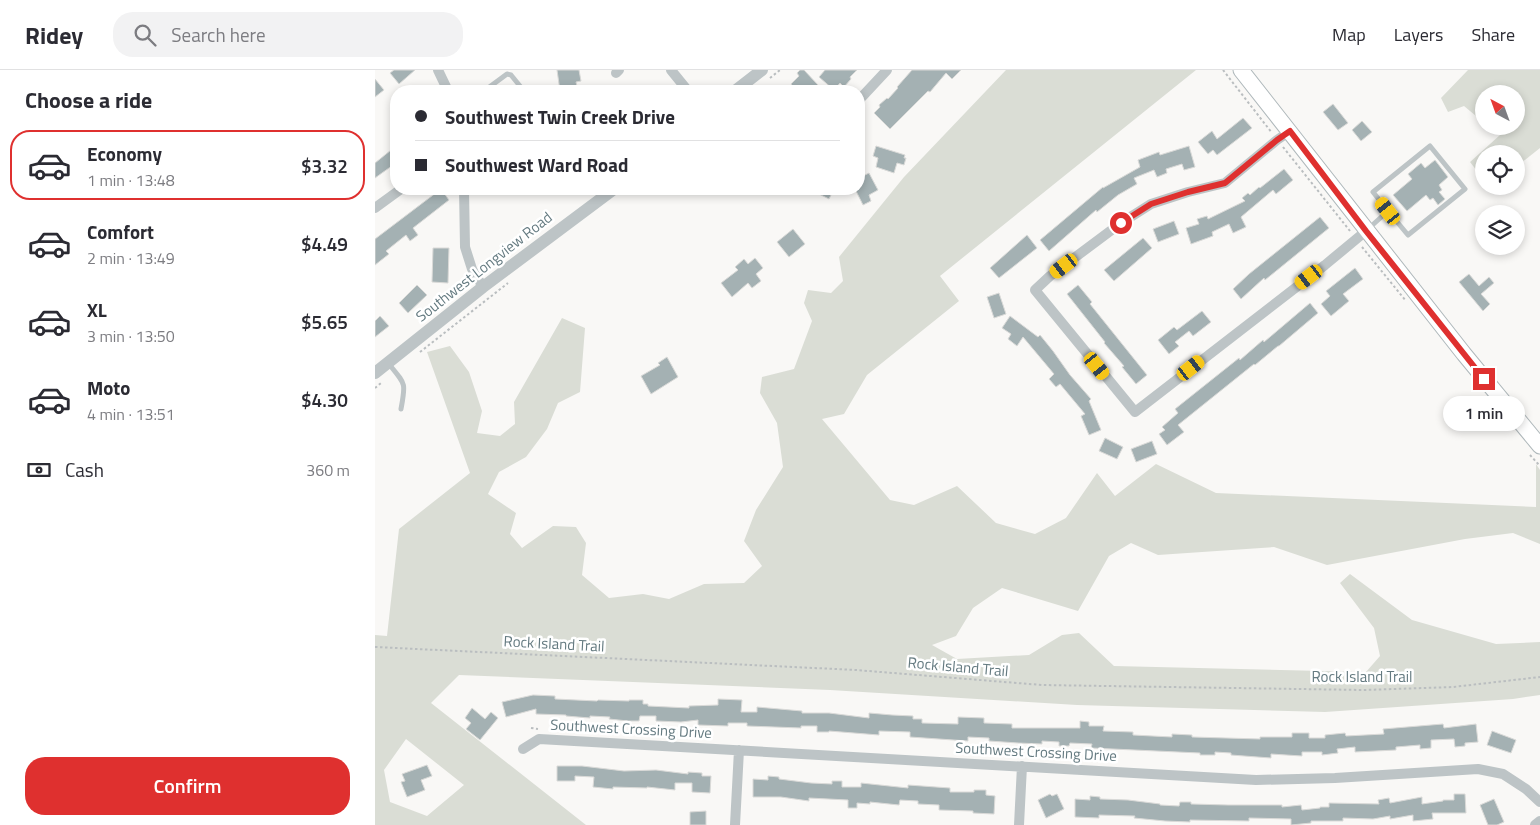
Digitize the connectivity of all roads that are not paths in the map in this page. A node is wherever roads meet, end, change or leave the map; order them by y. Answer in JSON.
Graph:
{"nodes":[{"id":1,"x":438,"y":70,"type":"edge"},
{"id":2,"x":671,"y":70,"type":"edge"},
{"id":3,"x":762,"y":70,"type":"edge"},
{"id":4,"x":887,"y":70,"type":"edge"},
{"id":5,"x":1241,"y":70,"type":"edge"},
{"id":6,"x":445,"y":85,"type":"edge"},
{"id":7,"x":492,"y":85,"type":"edge"},
{"id":8,"x":519,"y":85,"type":"edge"},
{"id":9,"x":683,"y":85,"type":"edge"},
{"id":10,"x":743,"y":85,"type":"edge"},
{"id":11,"x":865,"y":94,"type":"edge"},
{"id":12,"x":1290,"y":131,"type":"junction"},
{"id":13,"x":393,"y":195,"type":"edge"},
{"id":14,"x":466,"y":195,"type":"edge"},
{"id":15,"x":602,"y":195,"type":"edge"},
{"id":16,"x":375,"y":208,"type":"edge"},
{"id":17,"x":1388,"y":211,"type":"junction"},
{"id":18,"x":1366,"y":231,"type":"junction"},
{"id":19,"x":483,"y":288,"type":"junction"},
{"id":20,"x":392,"y":367,"type":"junction"},
{"id":21,"x":375,"y":373,"type":"edge"},
{"id":22,"x":401,"y":409,"type":"dead end"},
{"id":23,"x":1540,"y":446,"type":"edge"},
{"id":24,"x":523,"y":749,"type":"dead end"},
{"id":25,"x":739,"y":750,"type":"junction"},
{"id":26,"x":1021,"y":766,"type":"junction"},
{"id":27,"x":1540,"y":802,"type":"edge"},
{"id":28,"x":1540,"y":821,"type":"edge"},
{"id":29,"x":735,"y":825,"type":"edge"},
{"id":30,"x":1019,"y":825,"type":"edge"},
{"id":31,"x":1535,"y":825,"type":"edge"}],
"edges":[{"from":1,"to":6,"type":"street"},
{"from":2,"to":9,"type":"street"},
{"from":3,"to":10,"type":"street"},
{"from":4,"to":11,"type":"street"},
{"from":5,"to":12,"type":"main road"},
{"from":7,"to":8,"type":"lane"},
{"from":12,"to":18,"type":"main road"},
{"from":12,"to":18,"type":"street"},
{"from":13,"to":16,"type":"street"},
{"from":14,"to":19,"type":"street"},
{"from":15,"to":19,"type":"street","name":"Southwest Longview Road"},
{"from":17,"to":17,"type":"lane"},
{"from":17,"to":18,"type":"lane"},
{"from":18,"to":23,"type":"main road"},
{"from":19,"to":20,"type":"street","name":"Southwest Longview Road"},
{"from":20,"to":21,"type":"street","name":"Southwest Longview Road"},
{"from":20,"to":22,"type":"lane"},
{"from":24,"to":25,"type":"street","name":"Southwest Crossing Drive"},
{"from":25,"to":26,"type":"street","name":"Southwest Crossing Drive"},
{"from":25,"to":29,"type":"street"},
{"from":26,"to":27,"type":"street","name":"Southwest Crossing Drive"},
{"from":26,"to":30,"type":"street"},
{"from":28,"to":31,"type":"street"}]}
